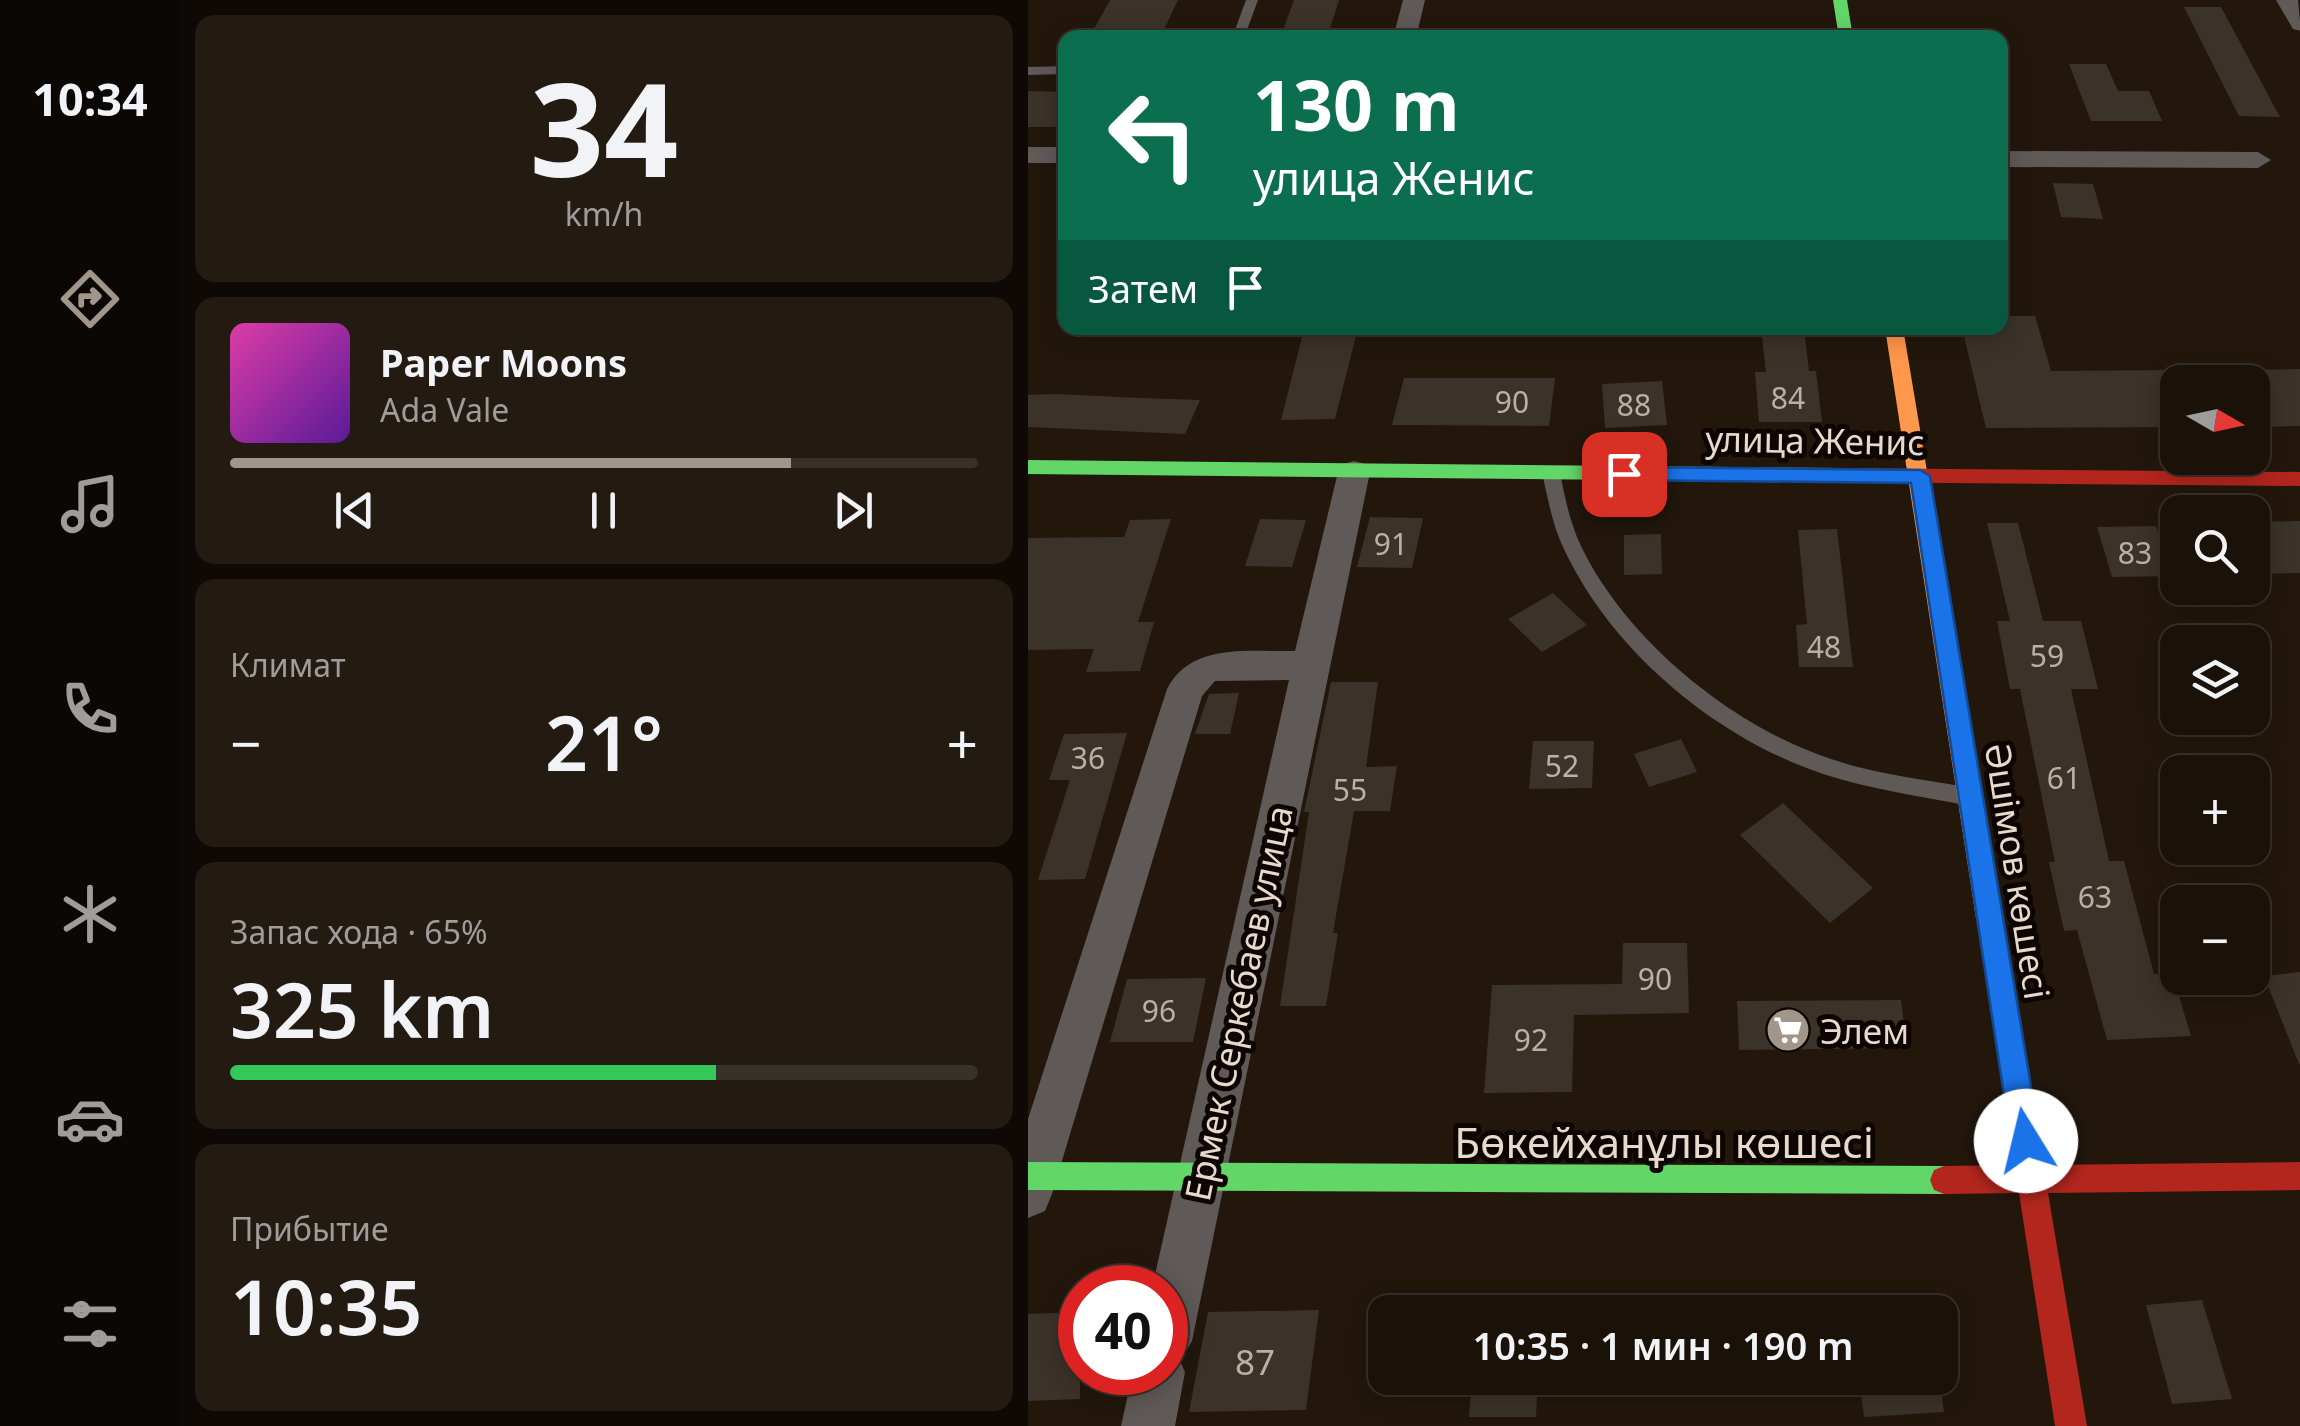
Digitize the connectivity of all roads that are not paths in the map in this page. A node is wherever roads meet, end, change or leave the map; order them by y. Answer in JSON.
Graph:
{"nodes":[{"id":1,"x":1252,"y":0,"type":"edge"},
{"id":2,"x":1414,"y":0,"type":"edge"},
{"id":3,"x":1840,"y":0,"type":"edge"},
{"id":4,"x":2287,"y":0,"type":"edge"},
{"id":5,"x":2300,"y":24,"type":"edge"},
{"id":6,"x":1241,"y":30,"type":"edge"},
{"id":7,"x":1406,"y":30,"type":"edge"},
{"id":8,"x":1845,"y":30,"type":"edge"},
{"id":9,"x":1028,"y":70,"type":"edge"},
{"id":10,"x":1058,"y":70,"type":"edge"},
{"id":11,"x":1028,"y":155,"type":"edge"},
{"id":12,"x":1058,"y":155,"type":"edge"},
{"id":13,"x":2008,"y":159,"type":"edge"},
{"id":14,"x":2258,"y":160,"type":"dead end"},
{"id":15,"x":1895,"y":335,"type":"edge"},
{"id":16,"x":1028,"y":468,"type":"edge"},
{"id":17,"x":1354,"y":472,"type":"junction"},
{"id":18,"x":1551,"y":473,"type":"junction"},
{"id":19,"x":1920,"y":476,"type":"junction"},
{"id":20,"x":2300,"y":479,"type":"edge"},
{"id":21,"x":1310,"y":665,"type":"junction"},
{"id":22,"x":1970,"y":796,"type":"junction"},
{"id":23,"x":1200,"y":1176,"type":"junction"},
{"id":24,"x":2300,"y":1176,"type":"edge"},
{"id":25,"x":2032,"y":1180,"type":"junction"},
{"id":26,"x":1030,"y":1182,"type":"edge"},
{"id":27,"x":1182,"y":1265,"type":"edge"},
{"id":28,"x":1154,"y":1395,"type":"edge"},
{"id":29,"x":1148,"y":1426,"type":"edge"},
{"id":30,"x":2072,"y":1426,"type":"edge"}],
"edges":[{"from":1,"to":6,"type":"lane"},
{"from":2,"to":7,"type":"street"},
{"from":3,"to":8,"type":"street"},
{"from":4,"to":5,"type":"street"},
{"from":9,"to":10,"type":"lane"},
{"from":11,"to":12,"type":"street"},
{"from":13,"to":14,"type":"street"},
{"from":15,"to":19,"type":"street","name":"Әшімов көшесі"},
{"from":16,"to":17,"type":"street","name":"улица Женис"},
{"from":17,"to":18,"type":"street","name":"улица Женис"},
{"from":17,"to":21,"type":"street","name":"Ермек Серкебаев улица"},
{"from":18,"to":19,"type":"street","name":"улица Женис"},
{"from":18,"to":22,"type":"lane"},
{"from":19,"to":20,"type":"street","name":"улица Женис"},
{"from":19,"to":22,"type":"street","name":"Әшімов көшесі"},
{"from":21,"to":23,"type":"street","name":"Ермек Серкебаев улица"},
{"from":21,"to":26,"type":"street"},
{"from":22,"to":25,"type":"street","name":"Әшімов көшесі"},
{"from":23,"to":25,"type":"street","name":"Бөкейханұлы көшесі"},
{"from":23,"to":26,"type":"street","name":"Бөкейханұлы көшесі"},
{"from":23,"to":27,"type":"street","name":"Ермек Серкебаев улица"},
{"from":24,"to":25,"type":"street","name":"Бөкейханұлы көшесі"},
{"from":25,"to":30,"type":"street","name":"Әшімов көшесі"},
{"from":28,"to":29,"type":"street"}]}
